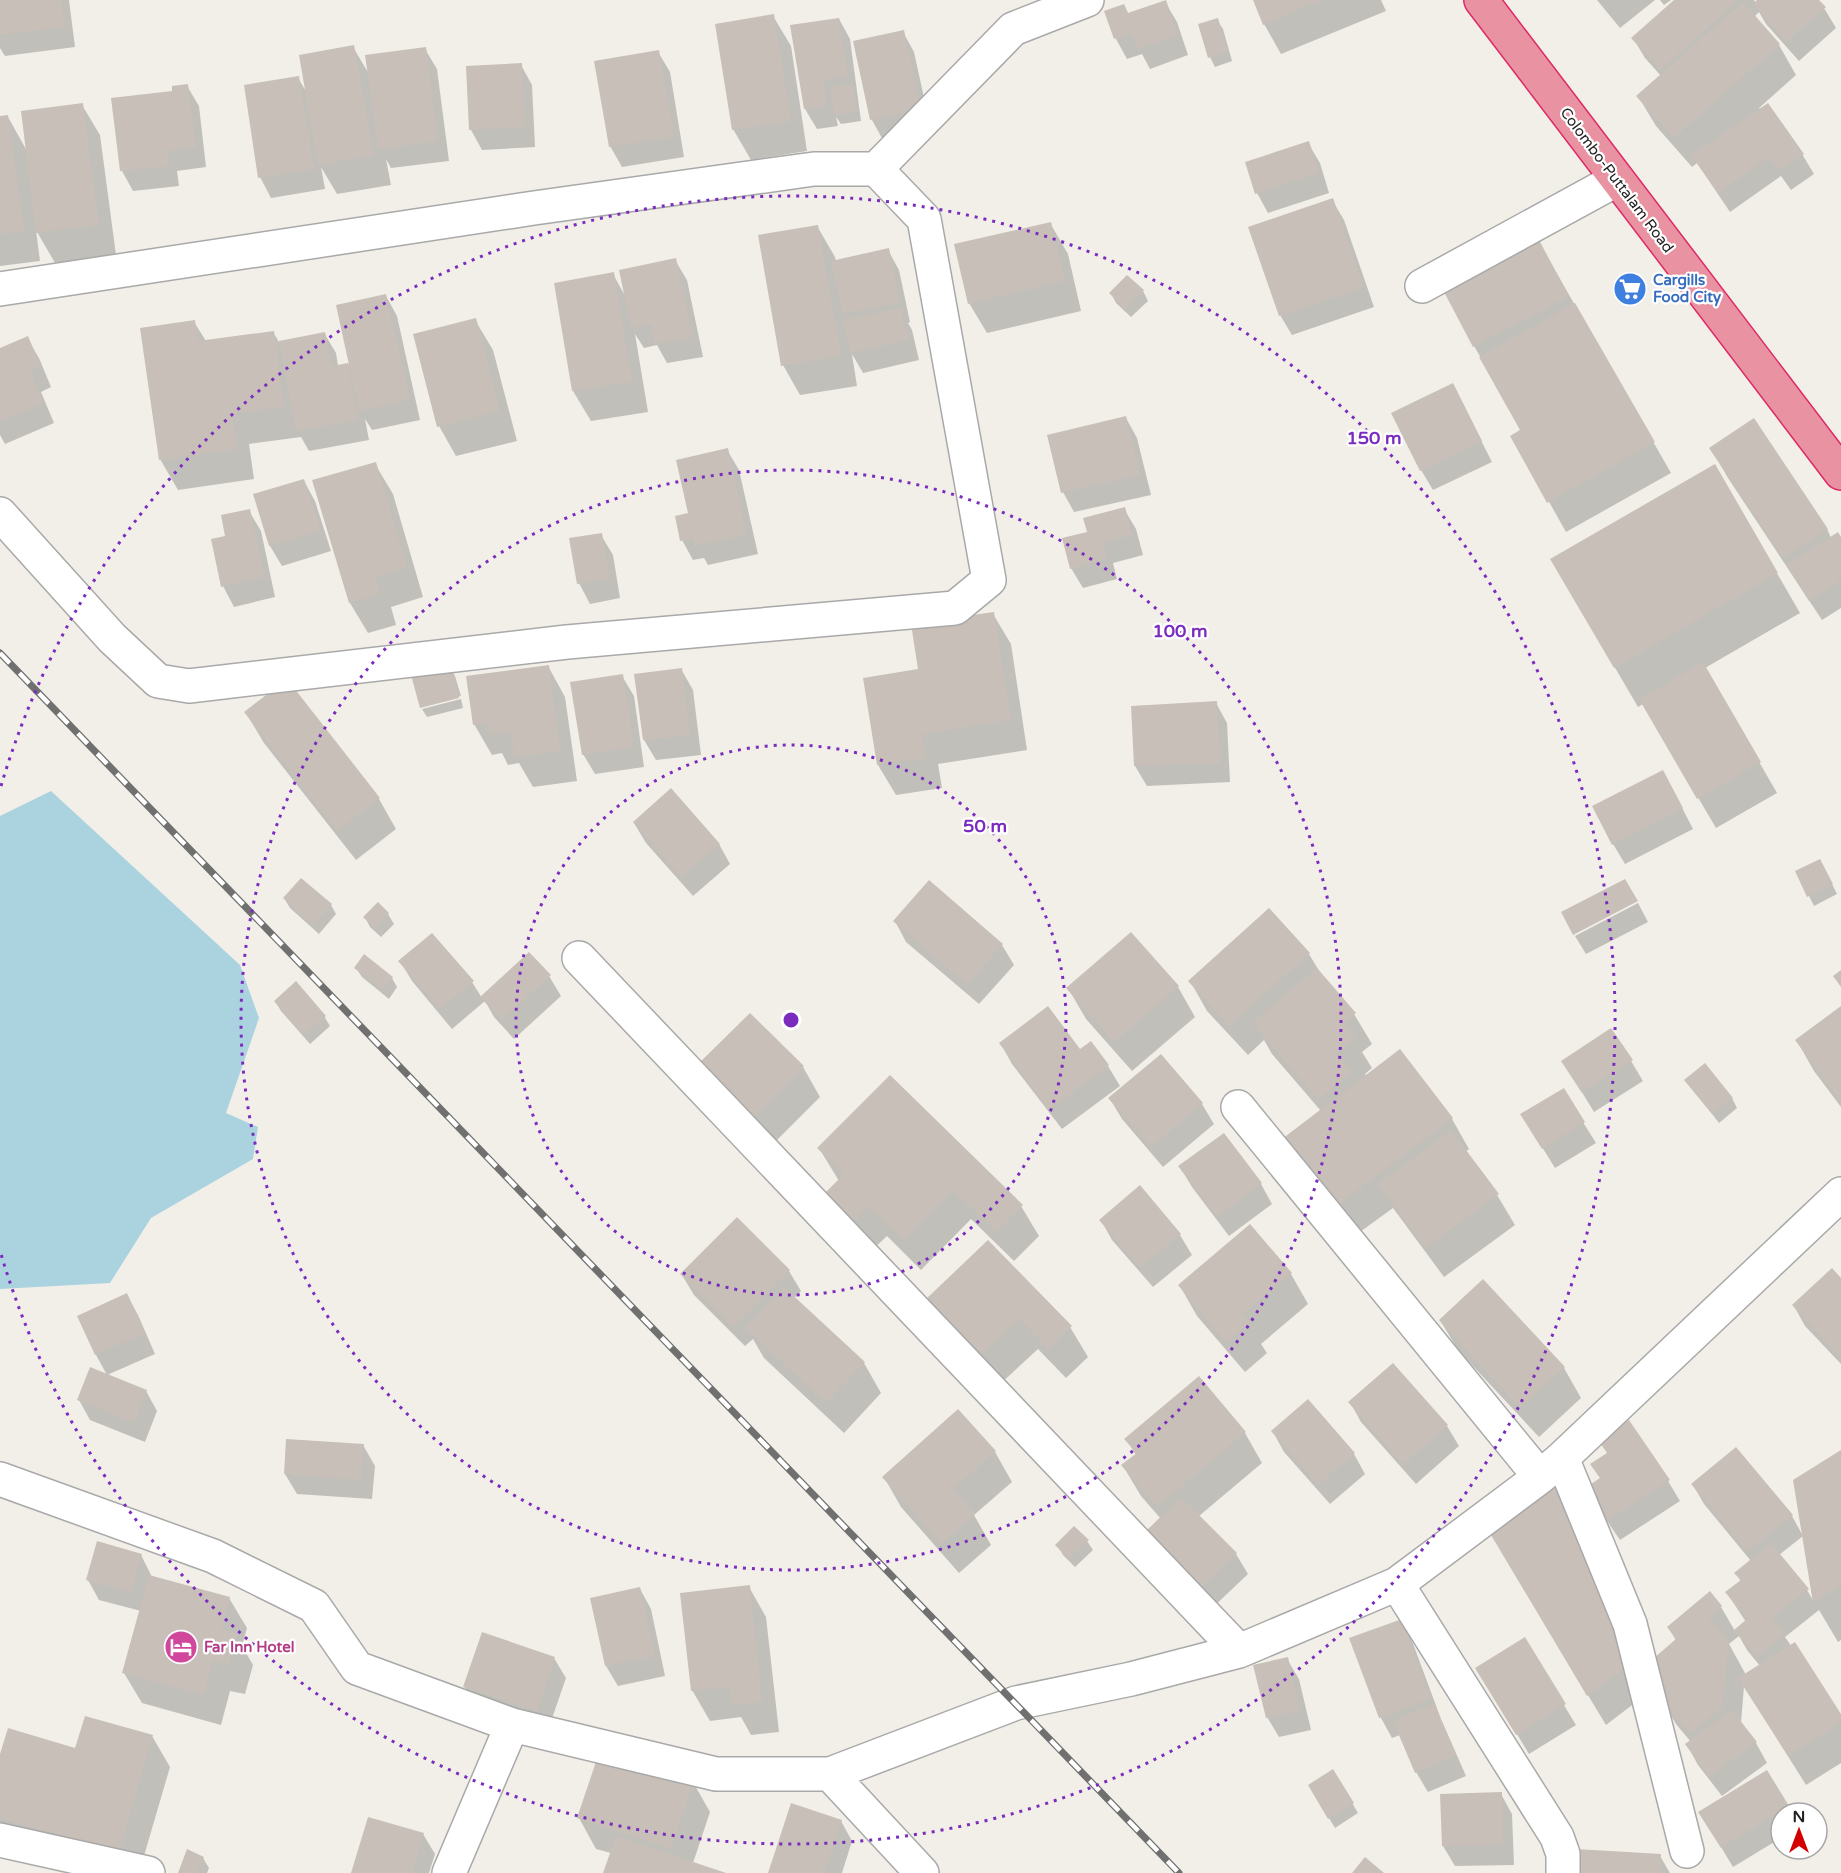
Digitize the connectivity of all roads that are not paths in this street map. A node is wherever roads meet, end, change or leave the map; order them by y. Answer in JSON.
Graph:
{"nodes":[{"id":1,"x":1087,"y":0,"type":"edge"},
{"id":2,"x":1481,"y":0,"type":"edge"},
{"id":3,"x":876,"y":169,"type":"junction"},
{"id":4,"x":1616,"y":180,"type":"junction"},
{"id":5,"x":1422,"y":286,"type":"dead end"},
{"id":6,"x":0,"y":289,"type":"edge"},
{"id":7,"x":1841,"y":473,"type":"edge"},
{"id":8,"x":0,"y":514,"type":"edge"},
{"id":9,"x":579,"y":958,"type":"dead end"},
{"id":10,"x":1238,"y":1107,"type":"dead end"},
{"id":11,"x":1841,"y":1194,"type":"edge"},
{"id":12,"x":1551,"y":1467,"type":"junction"},
{"id":13,"x":0,"y":1479,"type":"edge"},
{"id":14,"x":1397,"y":1584,"type":"junction"},
{"id":15,"x":1239,"y":1651,"type":"junction"},
{"id":16,"x":512,"y":1725,"type":"junction"},
{"id":17,"x":830,"y":1774,"type":"junction"},
{"id":18,"x":0,"y":1840,"type":"edge"},
{"id":19,"x":1687,"y":1851,"type":"dead end"},
{"id":20,"x":148,"y":1873,"type":"edge"},
{"id":21,"x":449,"y":1873,"type":"edge"},
{"id":22,"x":922,"y":1873,"type":"edge"},
{"id":23,"x":1563,"y":1873,"type":"edge"}],
"edges":[{"from":1,"to":3,"type":"street"},
{"from":2,"to":4,"type":"highway","name":"Colombo-Puttalam Road"},
{"from":3,"to":6,"type":"street"},
{"from":3,"to":8,"type":"street"},
{"from":4,"to":5,"type":"street"},
{"from":4,"to":7,"type":"highway","name":"Colombo-Puttalam Road"},
{"from":9,"to":15,"type":"street"},
{"from":10,"to":12,"type":"street"},
{"from":11,"to":12,"type":"street"},
{"from":12,"to":14,"type":"street"},
{"from":12,"to":19,"type":"street"},
{"from":13,"to":16,"type":"street"},
{"from":14,"to":15,"type":"street"},
{"from":14,"to":23,"type":"street"},
{"from":15,"to":17,"type":"street"},
{"from":16,"to":17,"type":"street"},
{"from":16,"to":21,"type":"street"},
{"from":17,"to":22,"type":"street"},
{"from":18,"to":20,"type":"street"}]}
